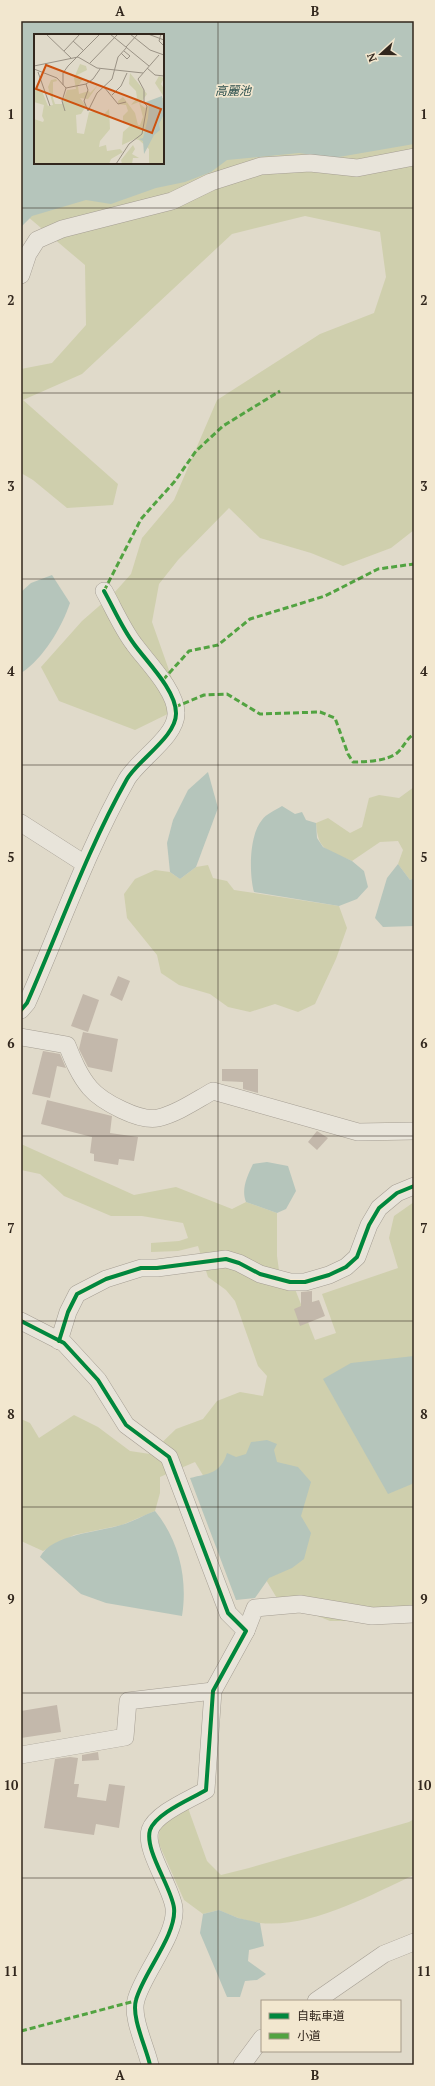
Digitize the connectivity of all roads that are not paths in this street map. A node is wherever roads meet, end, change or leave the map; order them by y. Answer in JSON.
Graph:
{"nodes":[{"id":1,"x":414,"y":157,"type":"edge"},
{"id":2,"x":21,"y":275,"type":"edge"},
{"id":3,"x":104,"y":591,"type":"dead end"},
{"id":4,"x":21,"y":823,"type":"edge"},
{"id":5,"x":85,"y":864,"type":"junction"},
{"id":6,"x":21,"y":1010,"type":"edge"},
{"id":7,"x":21,"y":1037,"type":"edge"},
{"id":8,"x":414,"y":1131,"type":"edge"},
{"id":9,"x":414,"y":1186,"type":"edge"},
{"id":10,"x":21,"y":1321,"type":"edge"},
{"id":11,"x":59,"y":1341,"type":"junction"},
{"id":12,"x":414,"y":1614,"type":"edge"},
{"id":13,"x":246,"y":1631,"type":"junction"},
{"id":14,"x":213,"y":1691,"type":"junction"},
{"id":15,"x":21,"y":1755,"type":"edge"},
{"id":16,"x":414,"y":1942,"type":"edge"},
{"id":17,"x":317,"y":2000,"type":"edge"},
{"id":18,"x":261,"y":2039,"type":"edge"},
{"id":19,"x":150,"y":2065,"type":"edge"},
{"id":20,"x":242,"y":2065,"type":"edge"}],
"edges":[{"from":1,"to":2,"type":"street"},
{"from":3,"to":5,"type":"street"},
{"from":4,"to":5,"type":"street"},
{"from":5,"to":6,"type":"street"},
{"from":7,"to":8,"type":"street"},
{"from":9,"to":11,"type":"street"},
{"from":10,"to":11,"type":"street"},
{"from":11,"to":13,"type":"street"},
{"from":12,"to":13,"type":"street"},
{"from":13,"to":14,"type":"street"},
{"from":14,"to":15,"type":"street"},
{"from":14,"to":19,"type":"street"},
{"from":16,"to":17,"type":"street"},
{"from":18,"to":20,"type":"street"}]}
